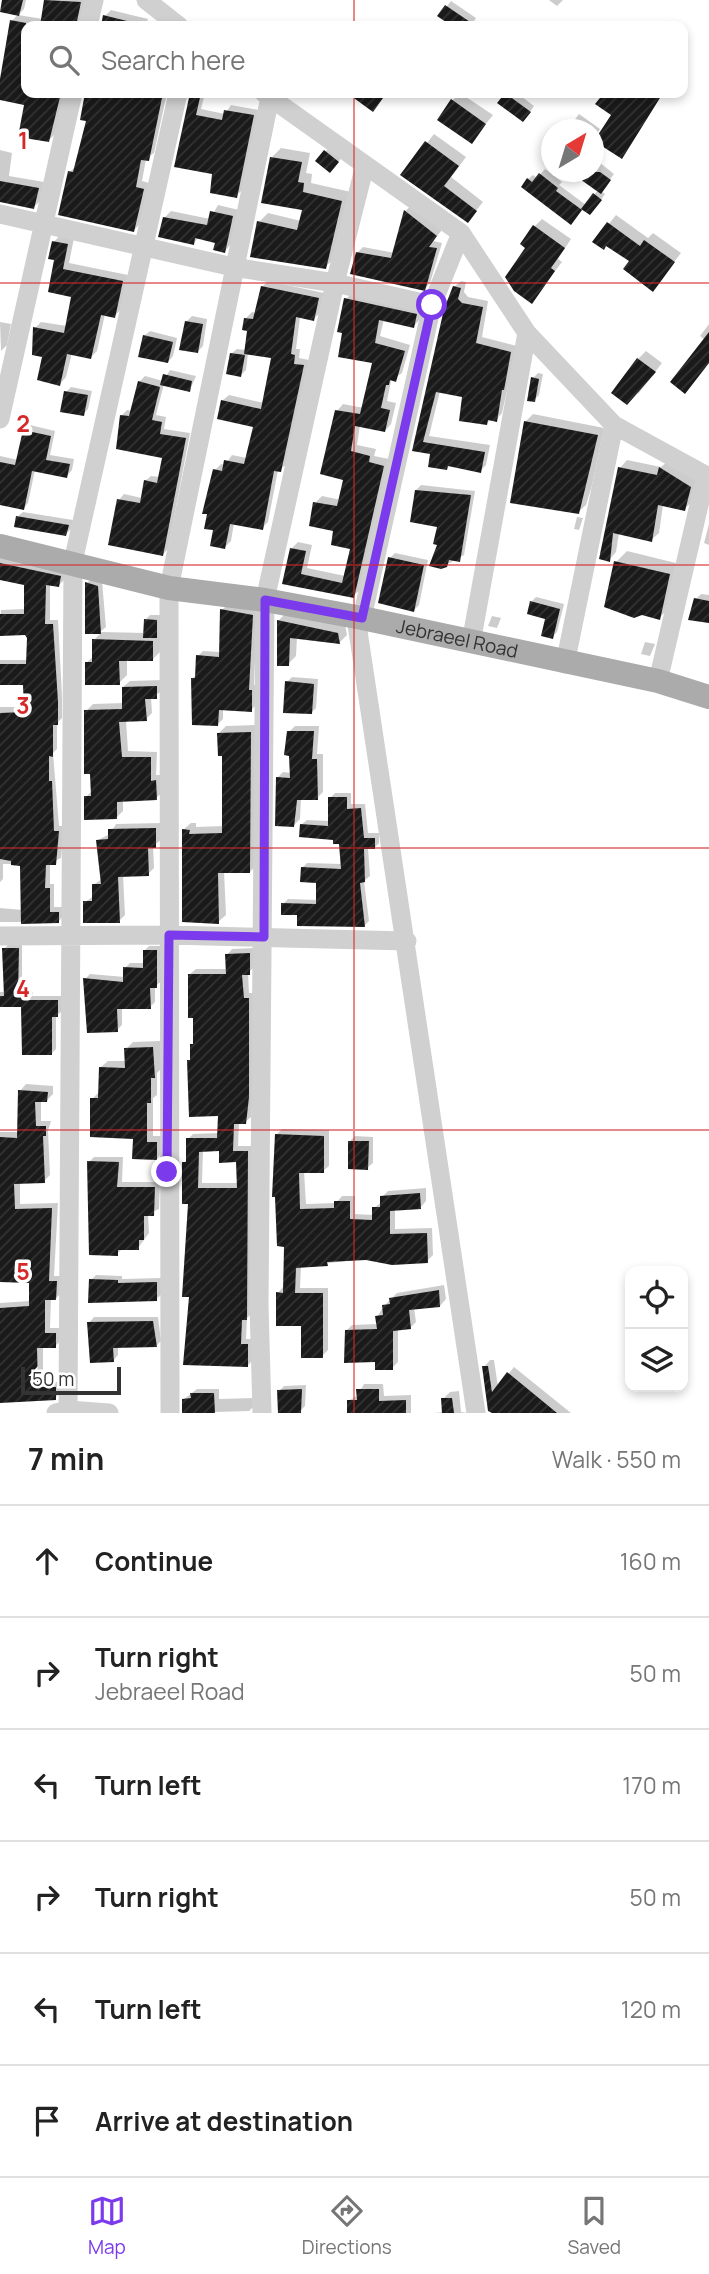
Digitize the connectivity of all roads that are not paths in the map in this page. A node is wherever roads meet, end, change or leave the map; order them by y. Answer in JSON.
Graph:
{"nodes":[{"id":1,"x":94,"y":0,"type":"edge"},
{"id":2,"x":146,"y":0,"type":"edge"},
{"id":3,"x":89,"y":21,"type":"edge"},
{"id":4,"x":172,"y":21,"type":"edge"},
{"id":5,"x":72,"y":98,"type":"edge"},
{"id":6,"x":177,"y":98,"type":"edge"},
{"id":7,"x":266,"y":98,"type":"edge"},
{"id":8,"x":271,"y":98,"type":"edge"},
{"id":9,"x":365,"y":165,"type":"junction"},
{"id":10,"x":0,"y":214,"type":"edge"},
{"id":11,"x":44,"y":224,"type":"junction"},
{"id":12,"x":461,"y":233,"type":"junction"},
{"id":13,"x":142,"y":247,"type":"junction"},
{"id":14,"x":233,"y":267,"type":"junction"},
{"id":15,"x":335,"y":283,"type":"junction"},
{"id":16,"x":432,"y":305,"type":"junction"},
{"id":17,"x":527,"y":333,"type":"junction"},
{"id":18,"x":0,"y":419,"type":"edge"},
{"id":19,"x":614,"y":425,"type":"junction"},
{"id":20,"x":707,"y":476,"type":"edge"},
{"id":21,"x":0,"y":546,"type":"edge"},
{"id":22,"x":73,"y":562,"type":"junction"},
{"id":23,"x":169,"y":588,"type":"junction"},
{"id":24,"x":265,"y":600,"type":"junction"},
{"id":25,"x":359,"y":618,"type":"junction"},
{"id":26,"x":471,"y":643,"type":"junction"},
{"id":27,"x":565,"y":664,"type":"junction"},
{"id":28,"x":657,"y":681,"type":"junction"},
{"id":29,"x":709,"y":697,"type":"edge"},
{"id":30,"x":70,"y":934,"type":"junction"},
{"id":31,"x":169,"y":935,"type":"junction"},
{"id":32,"x":0,"y":936,"type":"edge"},
{"id":33,"x":264,"y":937,"type":"junction"},
{"id":34,"x":407,"y":941,"type":"junction"},
{"id":35,"x":61,"y":1411,"type":"edge"},
{"id":36,"x":109,"y":1413,"type":"edge"},
{"id":37,"x":170,"y":1413,"type":"edge"},
{"id":38,"x":261,"y":1413,"type":"edge"},
{"id":39,"x":476,"y":1413,"type":"edge"}],
"edges":[{"from":1,"to":3,"type":"street"},
{"from":2,"to":4,"type":"street"},
{"from":5,"to":11,"type":"street"},
{"from":6,"to":13,"type":"street"},
{"from":7,"to":14,"type":"street"},
{"from":8,"to":9,"type":"street"},
{"from":9,"to":12,"type":"street"},
{"from":9,"to":15,"type":"street"},
{"from":10,"to":11,"type":"street"},
{"from":11,"to":13,"type":"street"},
{"from":11,"to":18,"type":"street"},
{"from":12,"to":16,"type":"street"},
{"from":12,"to":17,"type":"street"},
{"from":13,"to":14,"type":"street"},
{"from":13,"to":22,"type":"street"},
{"from":14,"to":15,"type":"street"},
{"from":14,"to":23,"type":"street"},
{"from":15,"to":16,"type":"street"},
{"from":15,"to":24,"type":"street"},
{"from":16,"to":25,"type":"street"},
{"from":17,"to":19,"type":"street"},
{"from":17,"to":26,"type":"street"},
{"from":19,"to":20,"type":"street"},
{"from":19,"to":27,"type":"street"},
{"from":20,"to":28,"type":"street"},
{"from":21,"to":22,"type":"main road","name":"Jebraeel Road"},
{"from":22,"to":23,"type":"main road","name":"Jebraeel Road"},
{"from":22,"to":30,"type":"street"},
{"from":23,"to":24,"type":"main road","name":"Jebraeel Road"},
{"from":23,"to":31,"type":"street"},
{"from":24,"to":25,"type":"main road","name":"Jebraeel Road"},
{"from":24,"to":33,"type":"street"},
{"from":25,"to":26,"type":"main road","name":"Jebraeel Road"},
{"from":25,"to":34,"type":"street"},
{"from":26,"to":27,"type":"main road","name":"Jebraeel Road"},
{"from":27,"to":28,"type":"main road","name":"Jebraeel Road"},
{"from":28,"to":29,"type":"main road","name":"Jebraeel Road"},
{"from":30,"to":31,"type":"street"},
{"from":30,"to":32,"type":"street"},
{"from":30,"to":35,"type":"street"},
{"from":31,"to":33,"type":"street"},
{"from":31,"to":37,"type":"street"},
{"from":33,"to":34,"type":"street"},
{"from":33,"to":38,"type":"street"},
{"from":34,"to":39,"type":"street"},
{"from":35,"to":36,"type":"street"}]}
